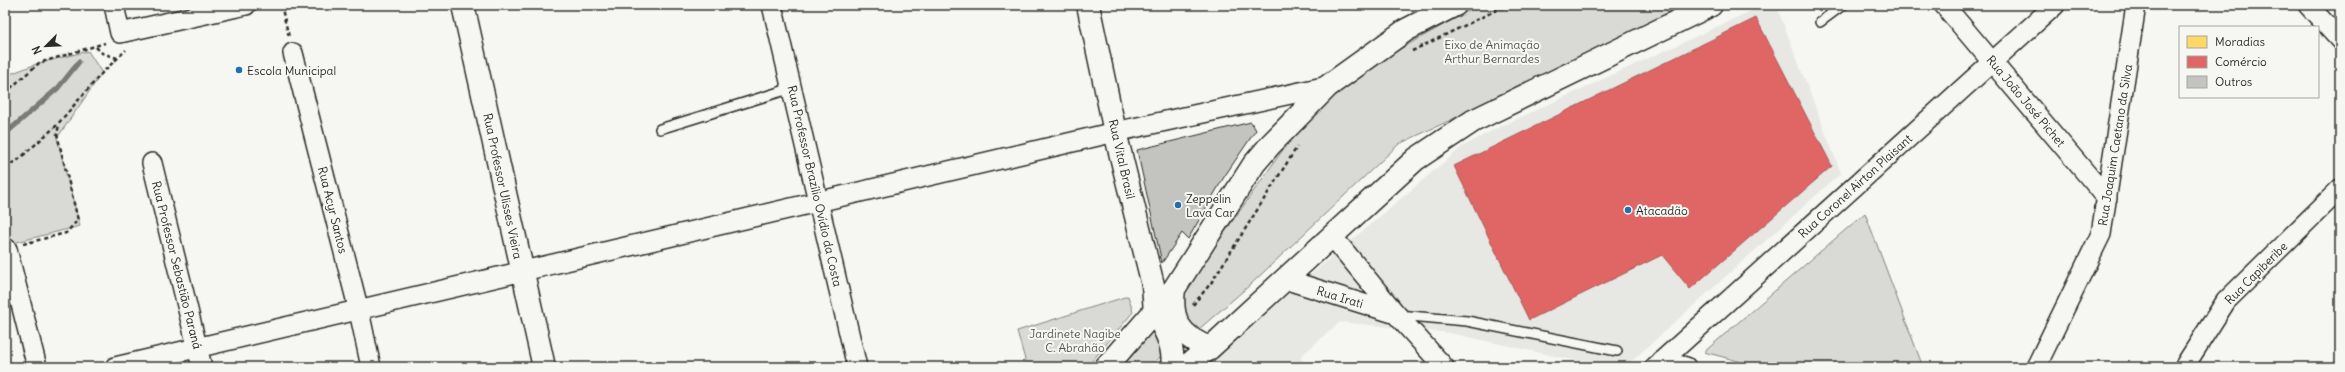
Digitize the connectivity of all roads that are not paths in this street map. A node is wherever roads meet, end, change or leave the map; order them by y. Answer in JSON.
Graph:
{"nodes":[{"id":1,"x":114,"y":5,"type":"edge"},
{"id":2,"x":246,"y":5,"type":"edge"},
{"id":3,"x":463,"y":5,"type":"edge"},
{"id":4,"x":772,"y":5,"type":"edge"},
{"id":5,"x":1088,"y":5,"type":"edge"},
{"id":6,"x":1455,"y":5,"type":"edge"},
{"id":7,"x":1710,"y":5,"type":"edge"},
{"id":8,"x":1843,"y":5,"type":"edge"},
{"id":9,"x":1944,"y":5,"type":"edge"},
{"id":10,"x":2055,"y":5,"type":"edge"},
{"id":11,"x":2136,"y":5,"type":"edge"},
{"id":12,"x":2308,"y":5,"type":"edge"},
{"id":13,"x":1820,"y":22,"type":"dead end"},
{"id":14,"x":2340,"y":40,"type":"edge"},
{"id":15,"x":293,"y":53,"type":"road end"},
{"id":16,"x":1993,"y":62,"type":"junction"},
{"id":17,"x":1328,"y":86,"type":"junction"},
{"id":18,"x":792,"y":88,"type":"junction"},
{"id":19,"x":660,"y":129,"type":"dead end"},
{"id":20,"x":1115,"y":132,"type":"junction"},
{"id":21,"x":152,"y":163,"type":"dead end"},
{"id":22,"x":2340,"y":189,"type":"edge"},
{"id":23,"x":2107,"y":198,"type":"junction"},
{"id":24,"x":819,"y":202,"type":"junction"},
{"id":25,"x":1332,"y":236,"type":"junction"},
{"id":26,"x":7,"y":248,"type":"road end"},
{"id":27,"x":522,"y":272,"type":"junction"},
{"id":28,"x":1284,"y":279,"type":"junction"},
{"id":29,"x":1174,"y":289,"type":"junction"},
{"id":30,"x":359,"y":311,"type":"junction"},
{"id":31,"x":1156,"y":313,"type":"junction"},
{"id":32,"x":1396,"y":314,"type":"junction"},
{"id":33,"x":198,"y":348,"type":"junction"},
{"id":34,"x":1210,"y":348,"type":"junction"},
{"id":35,"x":1617,"y":351,"type":"dead end"},
{"id":36,"x":1658,"y":364,"type":"edge"},
{"id":37,"x":2040,"y":366,"type":"edge"},
{"id":38,"x":37,"y":367,"type":"edge"},
{"id":39,"x":115,"y":367,"type":"edge"},
{"id":40,"x":202,"y":367,"type":"edge"},
{"id":41,"x":371,"y":367,"type":"edge"},
{"id":42,"x":544,"y":367,"type":"edge"},
{"id":43,"x":857,"y":367,"type":"edge"},
{"id":44,"x":1106,"y":367,"type":"edge"},
{"id":45,"x":1172,"y":367,"type":"edge"},
{"id":46,"x":1185,"y":367,"type":"edge"},
{"id":47,"x":1444,"y":367,"type":"edge"},
{"id":48,"x":1686,"y":367,"type":"edge"},
{"id":49,"x":2184,"y":367,"type":"edge"}],
"edges":[{"from":1,"to":2,"type":"street"},
{"from":3,"to":27,"type":"main road","name":"Rua Professor Ulisses Vieira"},
{"from":4,"to":18,"type":"street","name":"Rua Professor Brazílio Ovídio da Costa"},
{"from":5,"to":20,"type":"main road","name":"Rua Vital Brasil"},
{"from":6,"to":17,"type":"main road"},
{"from":7,"to":25,"type":"main road"},
{"from":8,"to":13,"type":"lane"},
{"from":9,"to":16,"type":"street","name":"Rua João José Pichet"},
{"from":10,"to":16,"type":"street","name":"Rua Coronel Airton Plaisant"},
{"from":11,"to":23,"type":"street","name":"Rua Joaquim Caetano da Silva"},
{"from":12,"to":14,"type":"street"},
{"from":15,"to":30,"type":"street","name":"Rua Acyr Santos"},
{"from":16,"to":23,"type":"street","name":"Rua João José Pichet"},
{"from":16,"to":36,"type":"street","name":"Rua Coronel Airton Plaisant"},
{"from":17,"to":20,"type":"street"},
{"from":17,"to":29,"type":"main road"},
{"from":18,"to":19,"type":"lane"},
{"from":18,"to":24,"type":"street","name":"Rua Professor Brazílio Ovídio da Costa"},
{"from":20,"to":24,"type":"street"},
{"from":20,"to":31,"type":"main road","name":"Rua Vital Brasil"},
{"from":21,"to":33,"type":"street","name":"Rua Professor Sebastião Paraná"},
{"from":22,"to":49,"type":"street","name":"Rua Capiberibe"},
{"from":23,"to":37,"type":"street","name":"Rua Joaquim Caetano da Silva"},
{"from":24,"to":27,"type":"street"},
{"from":24,"to":43,"type":"street","name":"Rua Professor Brazílio Ovídio da Costa"},
{"from":25,"to":28,"type":"main road"},
{"from":25,"to":32,"type":"street","name":"Rua Irati"},
{"from":26,"to":38,"type":"street"},
{"from":27,"to":30,"type":"street"},
{"from":27,"to":42,"type":"main road","name":"Rua Professor Ulisses Vieira"},
{"from":28,"to":32,"type":"street","name":"Rua Irati"},
{"from":28,"to":34,"type":"main road"},
{"from":29,"to":31,"type":"main road"},
{"from":29,"to":34,"type":"main road"},
{"from":30,"to":33,"type":"street"},
{"from":30,"to":41,"type":"street","name":"Rua Acyr Santos"},
{"from":31,"to":44,"type":"main road"},
{"from":31,"to":45,"type":"main road","name":"Rua Vital Brasil"},
{"from":32,"to":35,"type":"lane"},
{"from":32,"to":47,"type":"street","name":"Rua Irati"},
{"from":33,"to":39,"type":"street"},
{"from":33,"to":40,"type":"street","name":"Rua Professor Sebastião Paraná"},
{"from":34,"to":46,"type":"main road"},
{"from":36,"to":48,"type":"street"}]}
